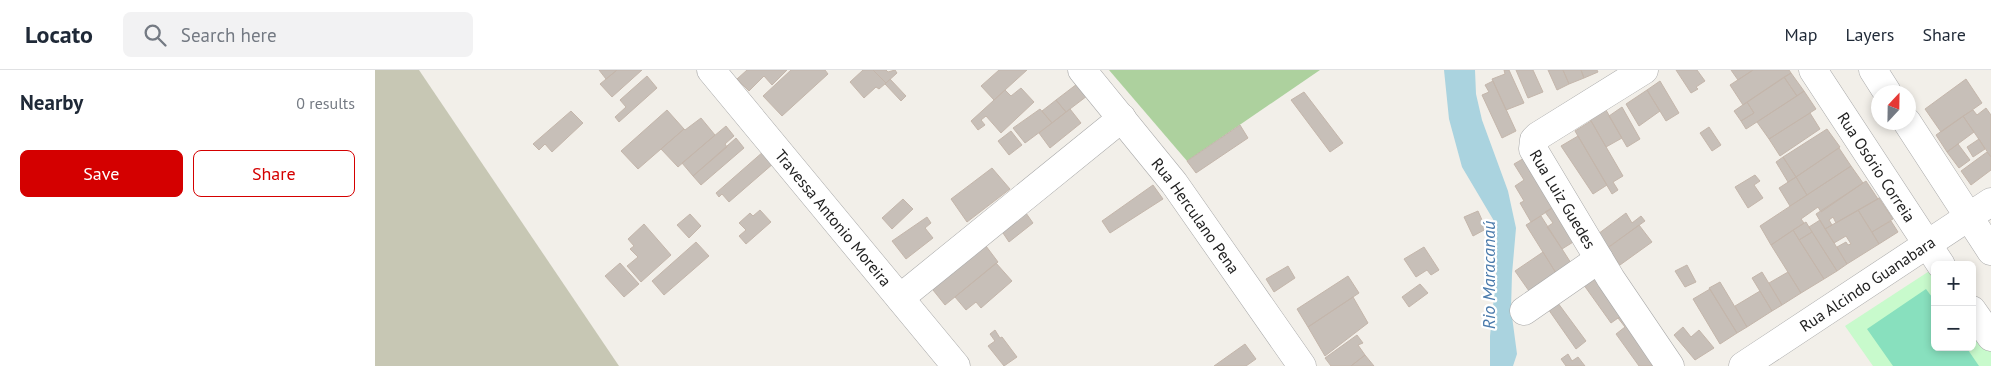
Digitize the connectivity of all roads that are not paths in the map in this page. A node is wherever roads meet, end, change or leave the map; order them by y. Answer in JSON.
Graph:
{"nodes":[{"id":1,"x":711,"y":70,"type":"edge"},
{"id":2,"x":1082,"y":70,"type":"edge"},
{"id":3,"x":1644,"y":70,"type":"edge"},
{"id":4,"x":1813,"y":70,"type":"edge"},
{"id":5,"x":1873,"y":70,"type":"edge"},
{"id":6,"x":1883,"y":85,"type":"edge"},
{"id":7,"x":1122,"y":118,"type":"junction"},
{"id":8,"x":1912,"y":130,"type":"edge"},
{"id":9,"x":1991,"y":202,"type":"edge"},
{"id":10,"x":1968,"y":218,"type":"junction"},
{"id":11,"x":1991,"y":251,"type":"edge"},
{"id":12,"x":1934,"y":255,"type":"edge"},
{"id":13,"x":1599,"y":259,"type":"junction"},
{"id":14,"x":899,"y":298,"type":"junction"},
{"id":15,"x":1524,"y":311,"type":"dead end"},
{"id":16,"x":1976,"y":316,"type":"edge"},
{"id":17,"x":1991,"y":337,"type":"edge"},
{"id":18,"x":956,"y":366,"type":"edge"},
{"id":19,"x":1302,"y":366,"type":"edge"},
{"id":20,"x":1670,"y":366,"type":"edge"},
{"id":21,"x":1743,"y":366,"type":"edge"}],
"edges":[{"from":1,"to":14,"type":"street","name":"Travessa Antonio Moreira"},
{"from":2,"to":7,"type":"street","name":"Rua Herculano Pena"},
{"from":3,"to":13,"type":"street","name":"Rua Luiz Guedes"},
{"from":4,"to":12,"type":"street","name":"Rua Osório Correia"},
{"from":5,"to":6,"type":"street"},
{"from":7,"to":14,"type":"street"},
{"from":7,"to":19,"type":"street","name":"Rua Herculano Pena"},
{"from":8,"to":10,"type":"street"},
{"from":9,"to":10,"type":"street","name":"Rua Alcindo Guanabara"},
{"from":10,"to":11,"type":"street"},
{"from":10,"to":12,"type":"street","name":"Rua Alcindo Guanabara"},
{"from":12,"to":21,"type":"street","name":"Rua Alcindo Guanabara"},
{"from":13,"to":15,"type":"street"},
{"from":13,"to":20,"type":"street","name":"Rua Luiz Guedes"},
{"from":14,"to":18,"type":"street","name":"Travessa Antonio Moreira"},
{"from":16,"to":17,"type":"street"}]}
